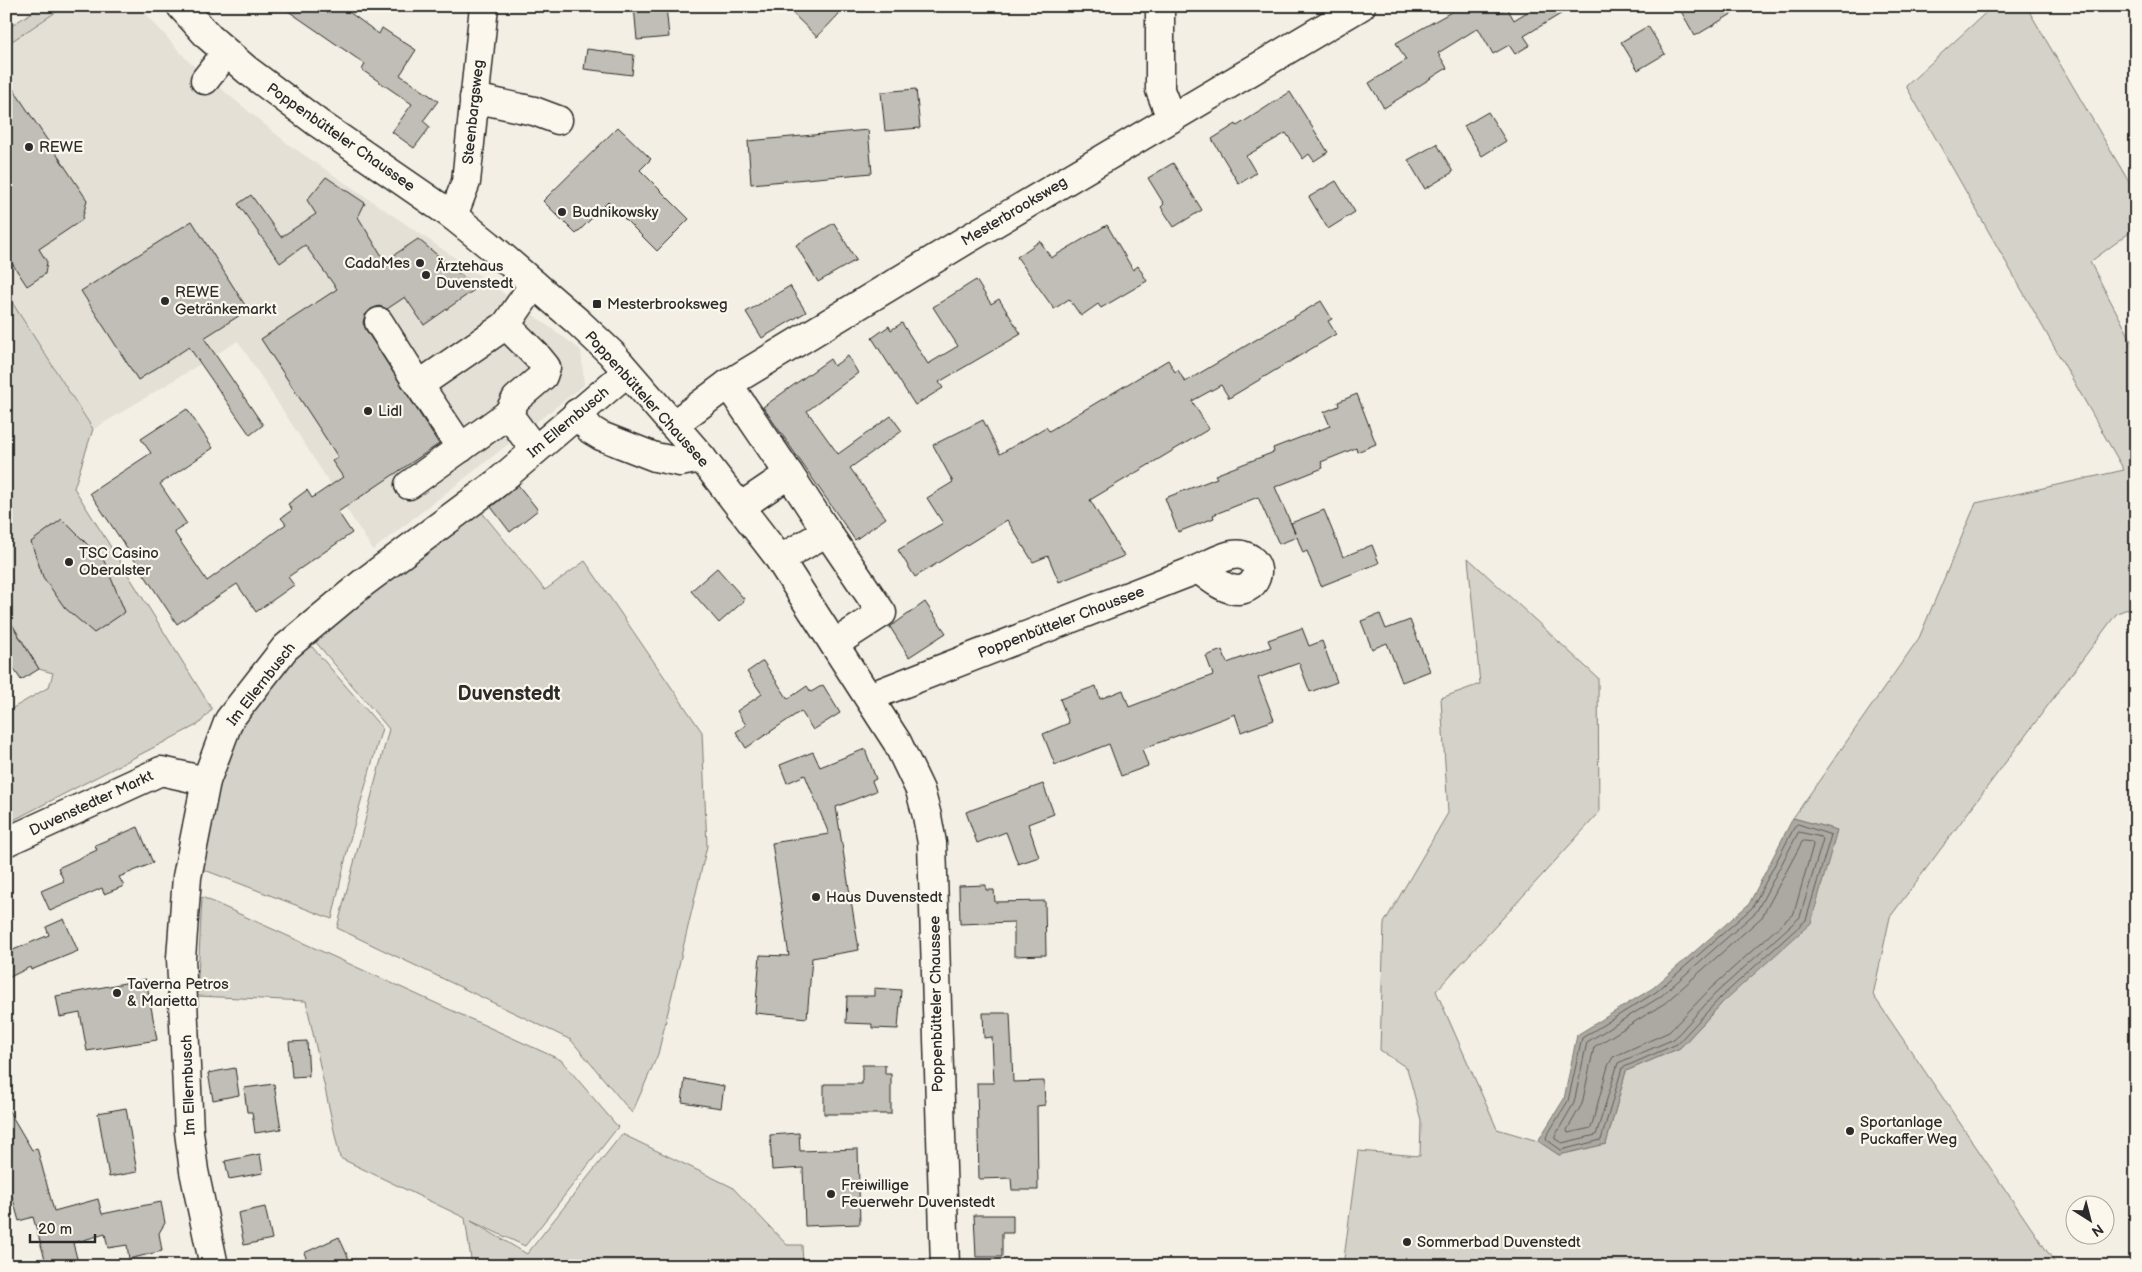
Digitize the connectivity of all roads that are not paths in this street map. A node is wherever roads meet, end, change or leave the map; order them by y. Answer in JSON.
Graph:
{"nodes":[{"id":1,"x":181,"y":6,"type":"edge"},
{"id":2,"x":484,"y":6,"type":"edge"},
{"id":3,"x":1160,"y":6,"type":"edge"},
{"id":4,"x":1361,"y":6,"type":"edge"},
{"id":5,"x":226,"y":52,"type":"junction"},
{"id":6,"x":205,"y":80,"type":"dead end"},
{"id":7,"x":474,"y":98,"type":"junction"},
{"id":8,"x":1171,"y":118,"type":"junction"},
{"id":9,"x":558,"y":120,"type":"dead end"},
{"id":10,"x":452,"y":216,"type":"junction"},
{"id":11,"x":534,"y":284,"type":"junction"},
{"id":12,"x":379,"y":322,"type":"dead end"},
{"id":13,"x":506,"y":325,"type":"junction"},
{"id":14,"x":627,"y":372,"type":"junction"},
{"id":15,"x":728,"y":384,"type":"junction"},
{"id":16,"x":420,"y":385,"type":"junction"},
{"id":17,"x":577,"y":413,"type":"junction"},
{"id":18,"x":508,"y":414,"type":"junction"},
{"id":19,"x":673,"y":424,"type":"junction"},
{"id":20,"x":461,"y":448,"type":"junction"},
{"id":21,"x":535,"y":450,"type":"junction"},
{"id":22,"x":702,"y":458,"type":"junction"},
{"id":23,"x":789,"y":474,"type":"junction"},
{"id":24,"x":409,"y":485,"type":"dead end"},
{"id":25,"x":740,"y":507,"type":"junction"},
{"id":26,"x":827,"y":532,"type":"junction"},
{"id":27,"x":780,"y":559,"type":"junction"},
{"id":28,"x":1198,"y":569,"type":"dead end"},
{"id":29,"x":834,"y":644,"type":"junction"},
{"id":30,"x":868,"y":697,"type":"junction"},
{"id":31,"x":206,"y":782,"type":"junction"},
{"id":32,"x":6,"y":842,"type":"edge"},
{"id":33,"x":214,"y":1266,"type":"edge"},
{"id":34,"x":945,"y":1266,"type":"edge"}],
"edges":[{"from":1,"to":5,"type":"street","name":"Poppenbütteler Chaussee"},
{"from":2,"to":7,"type":"street","name":"Steenbargsweg"},
{"from":3,"to":8,"type":"street"},
{"from":4,"to":8,"type":"street","name":"Mesterbrooksweg"},
{"from":5,"to":6,"type":"street"},
{"from":5,"to":10,"type":"street","name":"Poppenbütteler Chaussee"},
{"from":7,"to":9,"type":"street"},
{"from":7,"to":10,"type":"street","name":"Steenbargsweg"},
{"from":8,"to":15,"type":"street","name":"Mesterbrooksweg"},
{"from":10,"to":11,"type":"street","name":"Poppenbütteler Chaussee"},
{"from":11,"to":13,"type":"street"},
{"from":11,"to":14,"type":"street","name":"Poppenbütteler Chaussee"},
{"from":12,"to":16,"type":"street"},
{"from":13,"to":16,"type":"street"},
{"from":13,"to":18,"type":"street"},
{"from":14,"to":17,"type":"street","name":"Im Ellernbusch"},
{"from":14,"to":19,"type":"street","name":"Poppenbütteler Chaussee"},
{"from":15,"to":19,"type":"street","name":"Mesterbrooksweg"},
{"from":15,"to":23,"type":"street"},
{"from":16,"to":20,"type":"street"},
{"from":17,"to":21,"type":"street","name":"Im Ellernbusch"},
{"from":17,"to":22,"type":"street"},
{"from":18,"to":20,"type":"street"},
{"from":18,"to":21,"type":"street"},
{"from":19,"to":22,"type":"street","name":"Poppenbütteler Chaussee"},
{"from":20,"to":24,"type":"street"},
{"from":21,"to":31,"type":"street","name":"Im Ellernbusch"},
{"from":22,"to":25,"type":"street","name":"Poppenbütteler Chaussee"},
{"from":23,"to":25,"type":"street"},
{"from":23,"to":26,"type":"street"},
{"from":25,"to":27,"type":"street","name":"Poppenbütteler Chaussee"},
{"from":26,"to":27,"type":"street"},
{"from":26,"to":29,"type":"street"},
{"from":27,"to":29,"type":"street","name":"Poppenbütteler Chaussee"},
{"from":28,"to":30,"type":"street","name":"Poppenbütteler Chaussee"},
{"from":29,"to":30,"type":"street","name":"Poppenbütteler Chaussee"},
{"from":30,"to":34,"type":"street","name":"Poppenbütteler Chaussee"},
{"from":31,"to":32,"type":"street","name":"Duvenstedter Markt"},
{"from":31,"to":33,"type":"street","name":"Im Ellernbusch"}]}
